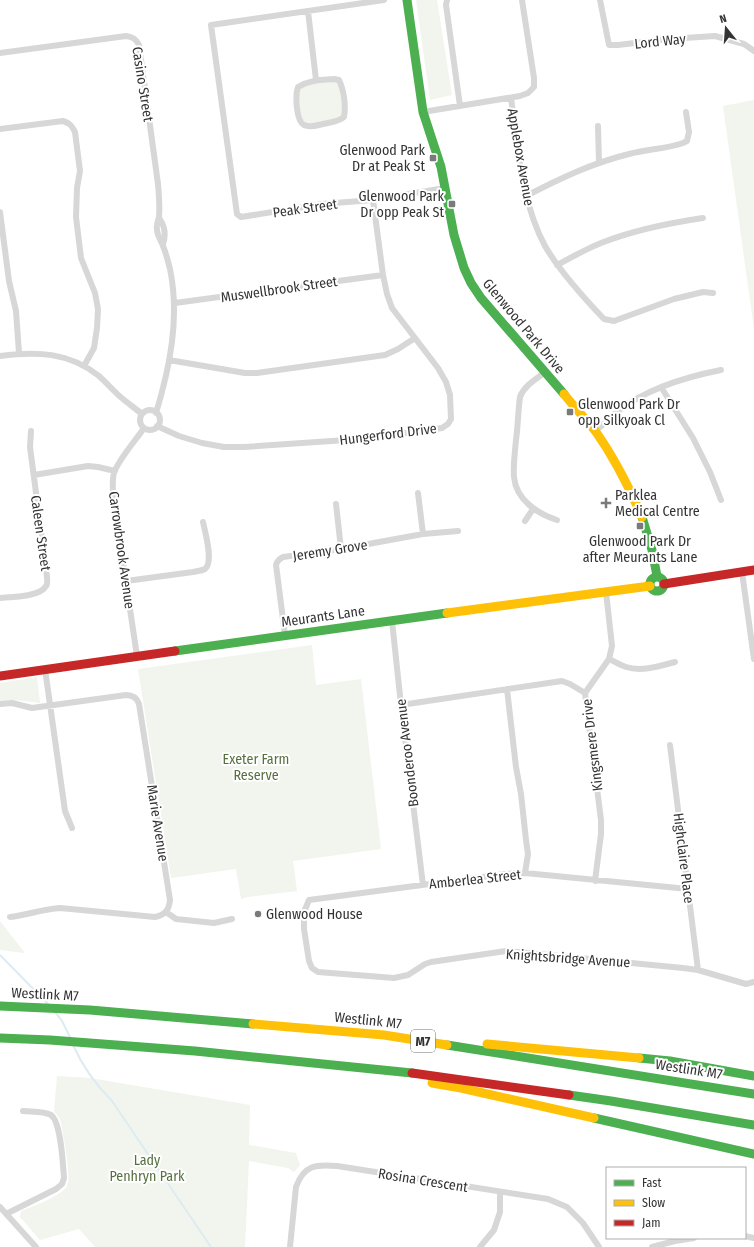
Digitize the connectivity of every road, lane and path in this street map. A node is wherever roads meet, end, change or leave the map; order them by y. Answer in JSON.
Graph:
{"nodes":[{"id":1,"x":384,"y":0,"type":"edge"},
{"id":2,"x":407,"y":0,"type":"edge"},
{"id":3,"x":447,"y":0,"type":"edge"},
{"id":4,"x":522,"y":0,"type":"edge"},
{"id":5,"x":600,"y":0,"type":"edge"},
{"id":6,"x":308,"y":11,"type":"junction"},
{"id":7,"x":754,"y":51,"type":"edge"},
{"id":8,"x":0,"y":53,"type":"edge"},
{"id":9,"x":316,"y":80,"type":"junction"},
{"id":10,"x":511,"y":98,"type":"junction"},
{"id":11,"x":460,"y":106,"type":"junction"},
{"id":12,"x":423,"y":112,"type":"junction"},
{"id":13,"x":686,"y":112,"type":"dead end"},
{"id":14,"x":598,"y":126,"type":"dead end"},
{"id":15,"x":0,"y":129,"type":"edge"},
{"id":16,"x":599,"y":162,"type":"junction"},
{"id":17,"x":444,"y":188,"type":"junction"},
{"id":18,"x":526,"y":196,"type":"junction"},
{"id":19,"x":373,"y":200,"type":"junction"},
{"id":20,"x":0,"y":212,"type":"edge"},
{"id":21,"x":703,"y":218,"type":"dead end"},
{"id":22,"x":557,"y":265,"type":"junction"},
{"id":23,"x":383,"y":275,"type":"junction"},
{"id":24,"x":713,"y":293,"type":"dead end"},
{"id":25,"x":175,"y":303,"type":"junction"},
{"id":26,"x":415,"y":338,"type":"junction"},
{"id":27,"x":19,"y":353,"type":"junction"},
{"id":28,"x":0,"y":356,"type":"edge"},
{"id":29,"x":169,"y":360,"type":"junction"},
{"id":30,"x":84,"y":366,"type":"junction"},
{"id":31,"x":721,"y":370,"type":"dead end"},
{"id":32,"x":544,"y":373,"type":"junction"},
{"id":33,"x":661,"y":387,"type":"junction"},
{"id":34,"x":156,"y":413,"type":"junction"},
{"id":35,"x":142,"y":414,"type":"junction"},
{"id":36,"x":157,"y":426,"type":"junction"},
{"id":37,"x":144,"y":428,"type":"junction"},
{"id":38,"x":31,"y":431,"type":"dead end"},
{"id":39,"x":595,"y":431,"type":"junction"},
{"id":40,"x":115,"y":471,"type":"junction"},
{"id":41,"x":34,"y":475,"type":"junction"},
{"id":42,"x":418,"y":493,"type":"dead end"},
{"id":43,"x":721,"y":500,"type":"dead end"},
{"id":44,"x":336,"y":504,"type":"dead end"},
{"id":45,"x":534,"y":508,"type":"junction"},
{"id":46,"x":557,"y":520,"type":"dead end"},
{"id":47,"x":525,"y":521,"type":"dead end"},
{"id":48,"x":203,"y":522,"type":"dead end"},
{"id":49,"x":458,"y":531,"type":"dead end"},
{"id":50,"x":423,"y":534,"type":"junction"},
{"id":51,"x":341,"y":549,"type":"junction"},
{"id":52,"x":754,"y":570,"type":"edge"},
{"id":53,"x":742,"y":572,"type":"junction"},
{"id":54,"x":657,"y":576,"type":"junction"},
{"id":55,"x":126,"y":582,"type":"junction"},
{"id":56,"x":664,"y":584,"type":"junction"},
{"id":57,"x":650,"y":586,"type":"junction"},
{"id":58,"x":606,"y":592,"type":"junction"},
{"id":59,"x":0,"y":598,"type":"edge"},
{"id":60,"x":392,"y":621,"type":"junction"},
{"id":61,"x":285,"y":635,"type":"junction"},
{"id":62,"x":137,"y":656,"type":"junction"},
{"id":63,"x":609,"y":659,"type":"junction"},
{"id":64,"x":754,"y":659,"type":"edge"},
{"id":65,"x":675,"y":662,"type":"dead end"},
{"id":66,"x":45,"y":669,"type":"junction"},
{"id":67,"x":0,"y":676,"type":"edge"},
{"id":68,"x":507,"y":689,"type":"junction"},
{"id":69,"x":585,"y":693,"type":"junction"},
{"id":70,"x":0,"y":704,"type":"edge"},
{"id":71,"x":50,"y":705,"type":"junction"},
{"id":72,"x":401,"y":705,"type":"junction"},
{"id":73,"x":670,"y":745,"type":"dead end"},
{"id":74,"x":72,"y":828,"type":"dead end"},
{"id":75,"x":525,"y":873,"type":"junction"},
{"id":76,"x":595,"y":881,"type":"junction"},
{"id":77,"x":423,"y":885,"type":"junction"},
{"id":78,"x":688,"y":889,"type":"junction"},
{"id":79,"x":309,"y":900,"type":"joint"},
{"id":80,"x":166,"y":912,"type":"junction"},
{"id":81,"x":10,"y":917,"type":"dead end"},
{"id":82,"x":232,"y":919,"type":"dead end"},
{"id":83,"x":698,"y":970,"type":"junction"},
{"id":84,"x":754,"y":982,"type":"edge"},
{"id":85,"x":0,"y":1006,"type":"edge"},
{"id":86,"x":384,"y":1035,"type":"junction"},
{"id":87,"x":0,"y":1038,"type":"edge"},
{"id":88,"x":316,"y":1064,"type":"junction"},
{"id":89,"x":754,"y":1076,"type":"edge"},
{"id":90,"x":754,"y":1094,"type":"edge"},
{"id":91,"x":23,"y":1111,"type":"dead end"},
{"id":92,"x":754,"y":1125,"type":"edge"},
{"id":93,"x":754,"y":1154,"type":"edge"},
{"id":94,"x":500,"y":1192,"type":"junction"},
{"id":95,"x":0,"y":1207,"type":"edge"},
{"id":96,"x":6,"y":1214,"type":"junction"},
{"id":97,"x":688,"y":1239,"type":"edge"},
{"id":98,"x":36,"y":1247,"type":"edge"},
{"id":99,"x":290,"y":1247,"type":"edge"},
{"id":100,"x":480,"y":1247,"type":"edge"},
{"id":101,"x":599,"y":1247,"type":"edge"},
{"id":102,"x":652,"y":1247,"type":"edge"}],
"edges":[{"from":1,"to":6,"type":"street"},
{"from":2,"to":12,"type":"main road","name":"Glenwood Park Drive"},
{"from":3,"to":11,"type":"street"},
{"from":4,"to":10,"type":"street"},
{"from":5,"to":7,"type":"street","name":"Lord Way"},
{"from":6,"to":9,"type":"street"},
{"from":6,"to":19,"type":"street","name":"Peak Street"},
{"from":8,"to":25,"type":"street","name":"Casino Street"},
{"from":9,"to":9,"type":"street"},
{"from":10,"to":11,"type":"street"},
{"from":10,"to":18,"type":"street","name":"Applebox Avenue"},
{"from":11,"to":12,"type":"street"},
{"from":12,"to":17,"type":"main road","name":"Glenwood Park Drive"},
{"from":13,"to":16,"type":"street"},
{"from":14,"to":16,"type":"street"},
{"from":15,"to":30,"type":"street"},
{"from":16,"to":18,"type":"street"},
{"from":17,"to":19,"type":"street","name":"Peak Street"},
{"from":17,"to":32,"type":"main road","name":"Glenwood Park Drive"},
{"from":18,"to":22,"type":"street","name":"Applebox Avenue"},
{"from":19,"to":23,"type":"street","name":"Hungerford Drive"},
{"from":20,"to":27,"type":"street"},
{"from":21,"to":22,"type":"street"},
{"from":22,"to":24,"type":"street","name":"Applebox Avenue"},
{"from":23,"to":25,"type":"street","name":"Muswellbrook Street"},
{"from":23,"to":26,"type":"street","name":"Hungerford Drive"},
{"from":25,"to":29,"type":"street","name":"Casino Street"},
{"from":26,"to":29,"type":"street"},
{"from":26,"to":36,"type":"street","name":"Hungerford Drive"},
{"from":27,"to":28,"type":"street"},
{"from":27,"to":30,"type":"street"},
{"from":29,"to":34,"type":"street","name":"Casino Street"},
{"from":30,"to":35,"type":"street"},
{"from":31,"to":33,"type":"street"},
{"from":32,"to":39,"type":"main road","name":"Glenwood Park Drive"},
{"from":32,"to":45,"type":"street"},
{"from":33,"to":39,"type":"street"},
{"from":33,"to":43,"type":"street"},
{"from":34,"to":35,"type":"street"},
{"from":34,"to":36,"type":"street"},
{"from":35,"to":37,"type":"street"},
{"from":36,"to":37,"type":"street"},
{"from":37,"to":40,"type":"street","name":"Carrowbrook Avenue"},
{"from":38,"to":41,"type":"street","name":"Caleen Street"},
{"from":39,"to":54,"type":"main road","name":"Glenwood Park Drive"},
{"from":40,"to":41,"type":"street"},
{"from":40,"to":55,"type":"street","name":"Carrowbrook Avenue"},
{"from":41,"to":59,"type":"street","name":"Caleen Street"},
{"from":42,"to":50,"type":"street"},
{"from":44,"to":51,"type":"street"},
{"from":45,"to":46,"type":"street"},
{"from":45,"to":47,"type":"street"},
{"from":48,"to":55,"type":"street"},
{"from":49,"to":50,"type":"street","name":"Jeremy Grove"},
{"from":50,"to":51,"type":"street","name":"Jeremy Grove"},
{"from":51,"to":61,"type":"street","name":"Jeremy Grove"},
{"from":52,"to":53,"type":"main road"},
{"from":53,"to":56,"type":"main road"},
{"from":53,"to":64,"type":"street"},
{"from":54,"to":56,"type":"main road"},
{"from":54,"to":57,"type":"main road"},
{"from":55,"to":62,"type":"street","name":"Carrowbrook Avenue"},
{"from":56,"to":57,"type":"main road"},
{"from":57,"to":58,"type":"main road","name":"Meurants Lane"},
{"from":58,"to":60,"type":"main road","name":"Meurants Lane"},
{"from":58,"to":63,"type":"street","name":"Kingsmere Drive"},
{"from":60,"to":61,"type":"main road","name":"Meurants Lane"},
{"from":60,"to":72,"type":"street","name":"Boonderoo Avenue"},
{"from":61,"to":62,"type":"main road","name":"Meurants Lane"},
{"from":62,"to":66,"type":"main road","name":"Meurants Lane"},
{"from":63,"to":65,"type":"street"},
{"from":63,"to":69,"type":"street","name":"Kingsmere Drive"},
{"from":66,"to":67,"type":"main road","name":"Meurants Lane"},
{"from":66,"to":71,"type":"street"},
{"from":68,"to":69,"type":"street"},
{"from":68,"to":72,"type":"street"},
{"from":68,"to":75,"type":"street"},
{"from":69,"to":76,"type":"street","name":"Kingsmere Drive"},
{"from":70,"to":71,"type":"street"},
{"from":71,"to":74,"type":"street"},
{"from":71,"to":80,"type":"street","name":"Marie Avenue"},
{"from":72,"to":77,"type":"street","name":"Boonderoo Avenue"},
{"from":73,"to":78,"type":"street","name":"Highclaire Place"},
{"from":75,"to":76,"type":"street","name":"Amberlea Street"},
{"from":75,"to":77,"type":"street","name":"Amberlea Street"},
{"from":76,"to":78,"type":"street","name":"Amberlea Street"},
{"from":77,"to":79,"type":"street","name":"Amberlea Street"},
{"from":78,"to":83,"type":"street","name":"Highclaire Place"},
{"from":79,"to":83,"type":"street","name":"Knightsbridge Avenue"},
{"from":80,"to":81,"type":"street"},
{"from":80,"to":82,"type":"street"},
{"from":83,"to":84,"type":"street","name":"Knightsbridge Avenue"},
{"from":85,"to":86,"type":"main road","name":"Westlink M7","number":"M7"},
{"from":86,"to":89,"type":"main road"},
{"from":86,"to":90,"type":"main road","name":"Westlink M7","number":"M7"},
{"from":87,"to":88,"type":"main road","number":"M7"},
{"from":88,"to":92,"type":"main road","number":"M7"},
{"from":88,"to":93,"type":"main road","number":"M7"},
{"from":91,"to":96,"type":"street"},
{"from":94,"to":99,"type":"street","name":"Rosina Crescent"},
{"from":94,"to":100,"type":"street"},
{"from":94,"to":101,"type":"street","name":"Rosina Crescent"},
{"from":95,"to":96,"type":"street"},
{"from":96,"to":98,"type":"street"},
{"from":97,"to":102,"type":"street"}]}
